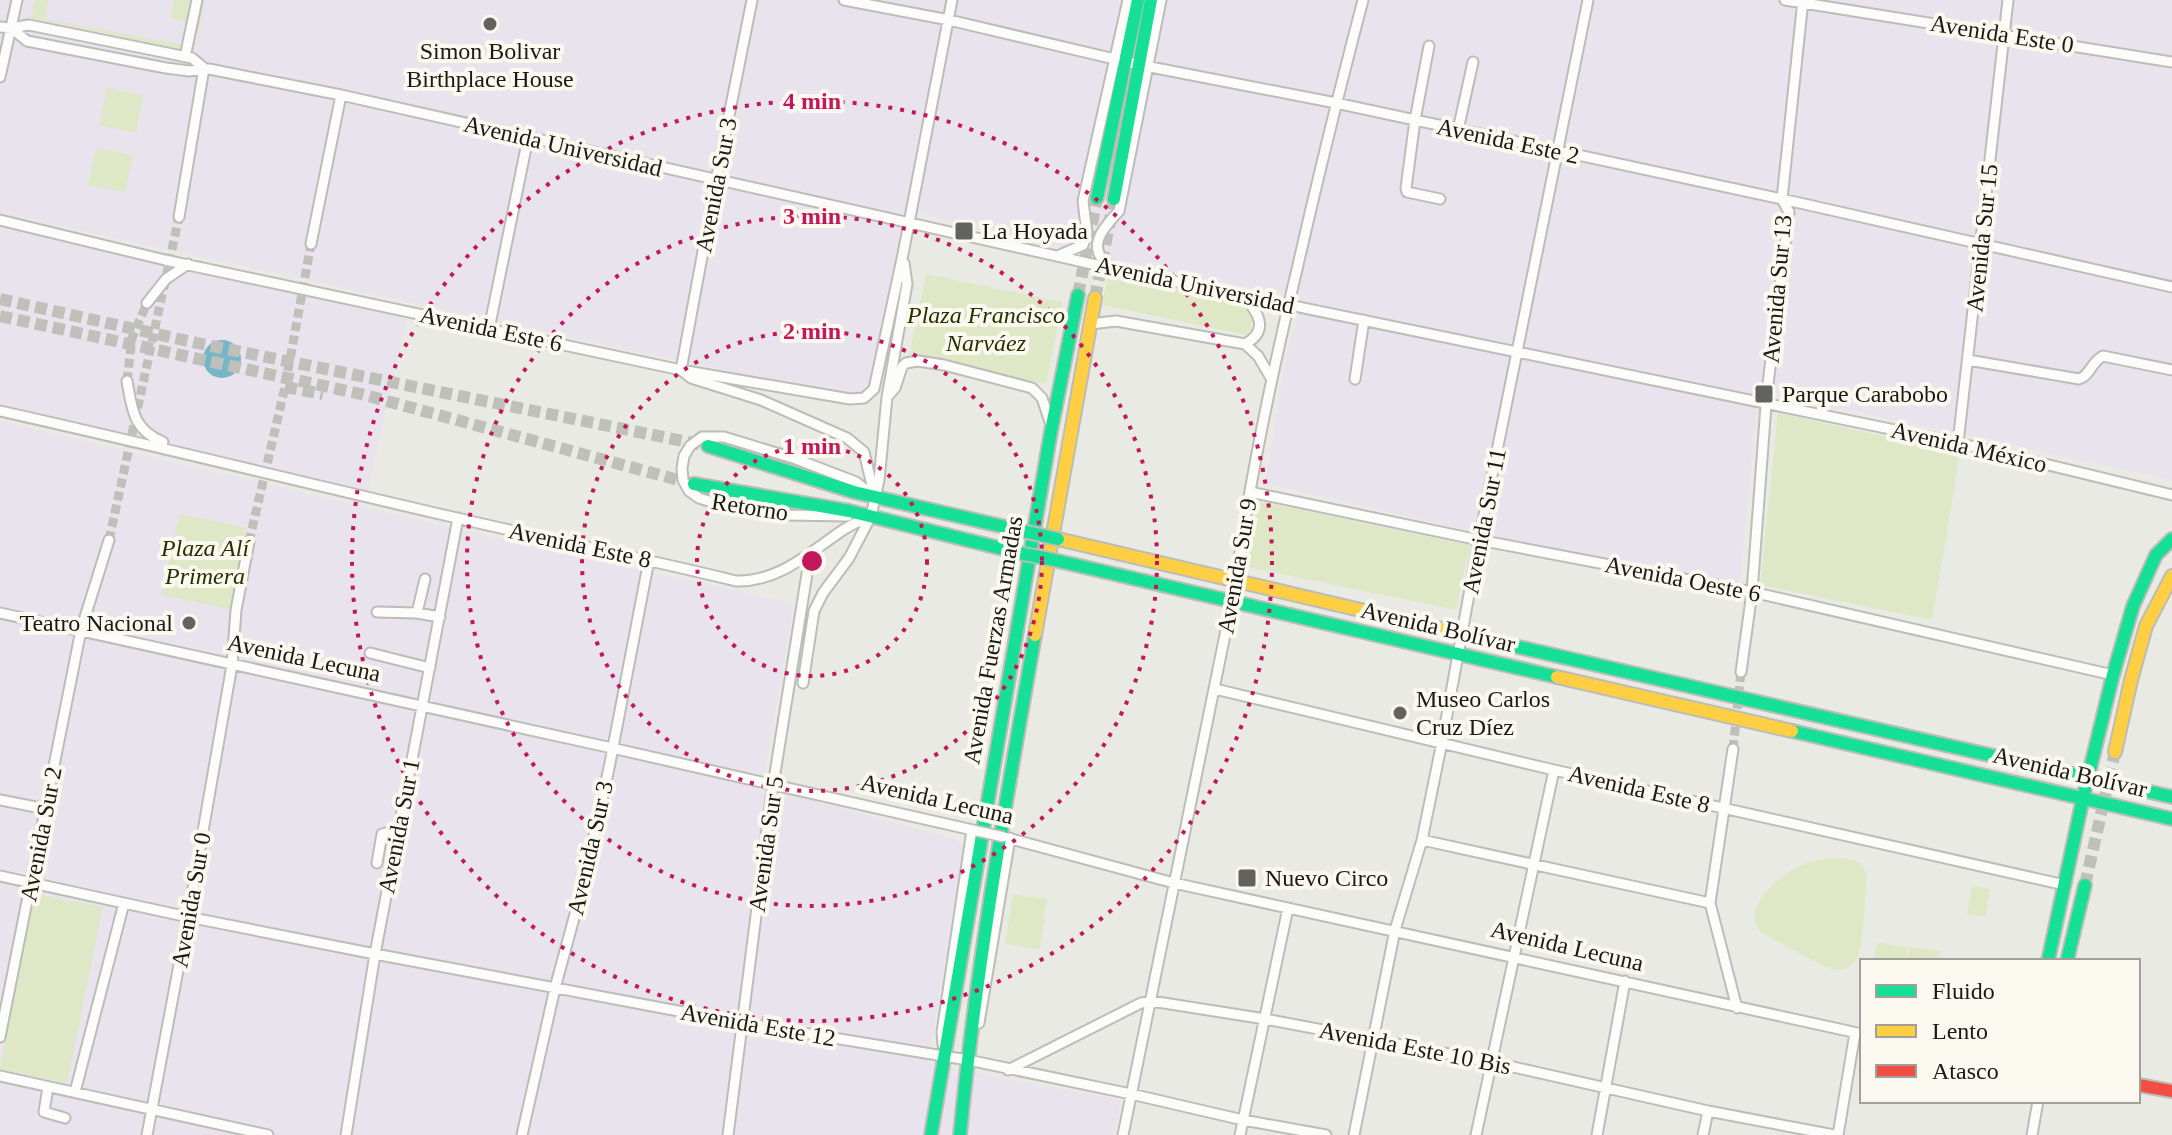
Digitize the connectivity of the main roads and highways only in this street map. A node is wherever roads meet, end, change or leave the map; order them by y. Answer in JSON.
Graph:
{"nodes":[{"id":1,"x":1138,"y":0,"type":"edge"},
{"id":2,"x":1151,"y":0,"type":"edge"},
{"id":3,"x":1136,"y":39,"type":"junction"},
{"id":4,"x":1097,"y":198,"type":"tunnel mouth"},
{"id":5,"x":1116,"y":205,"type":"tunnel mouth"},
{"id":6,"x":1078,"y":295,"type":"tunnel mouth"},
{"id":7,"x":1095,"y":298,"type":"tunnel mouth"},
{"id":8,"x":708,"y":446,"type":"tunnel mouth"},
{"id":9,"x":694,"y":484,"type":"tunnel mouth"},
{"id":10,"x":2172,"y":539,"type":"edge"},
{"id":11,"x":2172,"y":576,"type":"edge"},
{"id":12,"x":2115,"y":752,"type":"tunnel mouth"},
{"id":13,"x":2088,"y":777,"type":"junction"},
{"id":14,"x":2172,"y":797,"type":"edge"},
{"id":15,"x":2083,"y":798,"type":"junction"},
{"id":16,"x":2172,"y":819,"type":"edge"},
{"id":17,"x":2085,"y":885,"type":"tunnel mouth"},
{"id":18,"x":2048,"y":959,"type":"edge"},
{"id":19,"x":2067,"y":959,"type":"edge"},
{"id":20,"x":2140,"y":1085,"type":"edge"},
{"id":21,"x":2172,"y":1091,"type":"edge"},
{"id":22,"x":931,"y":1135,"type":"edge"},
{"id":23,"x":960,"y":1135,"type":"edge"}],
"edges":[{"from":1,"to":3,"type":"main road"},
{"from":2,"to":3,"type":"main road"},
{"from":3,"to":4,"type":"main road"},
{"from":3,"to":5,"type":"main road"},
{"from":6,"to":22,"type":"main road","name":"Avenida Fuerzas Armadas"},
{"from":7,"to":23,"type":"main road","name":"Avenida Fuerzas Armadas"},
{"from":8,"to":13,"type":"main road","name":"Avenida Bolívar","bridge":true},
{"from":9,"to":15,"type":"main road","name":"Avenida Bolívar","bridge":true},
{"from":10,"to":13,"type":"main road"},
{"from":11,"to":12,"type":"main road"},
{"from":13,"to":14,"type":"main road","name":"Avenida Bolívar"},
{"from":13,"to":15,"type":"main road"},
{"from":15,"to":16,"type":"main road","name":"Avenida Bolívar"},
{"from":15,"to":18,"type":"main road"},
{"from":17,"to":19,"type":"main road"},
{"from":20,"to":21,"type":"main road"}]}
